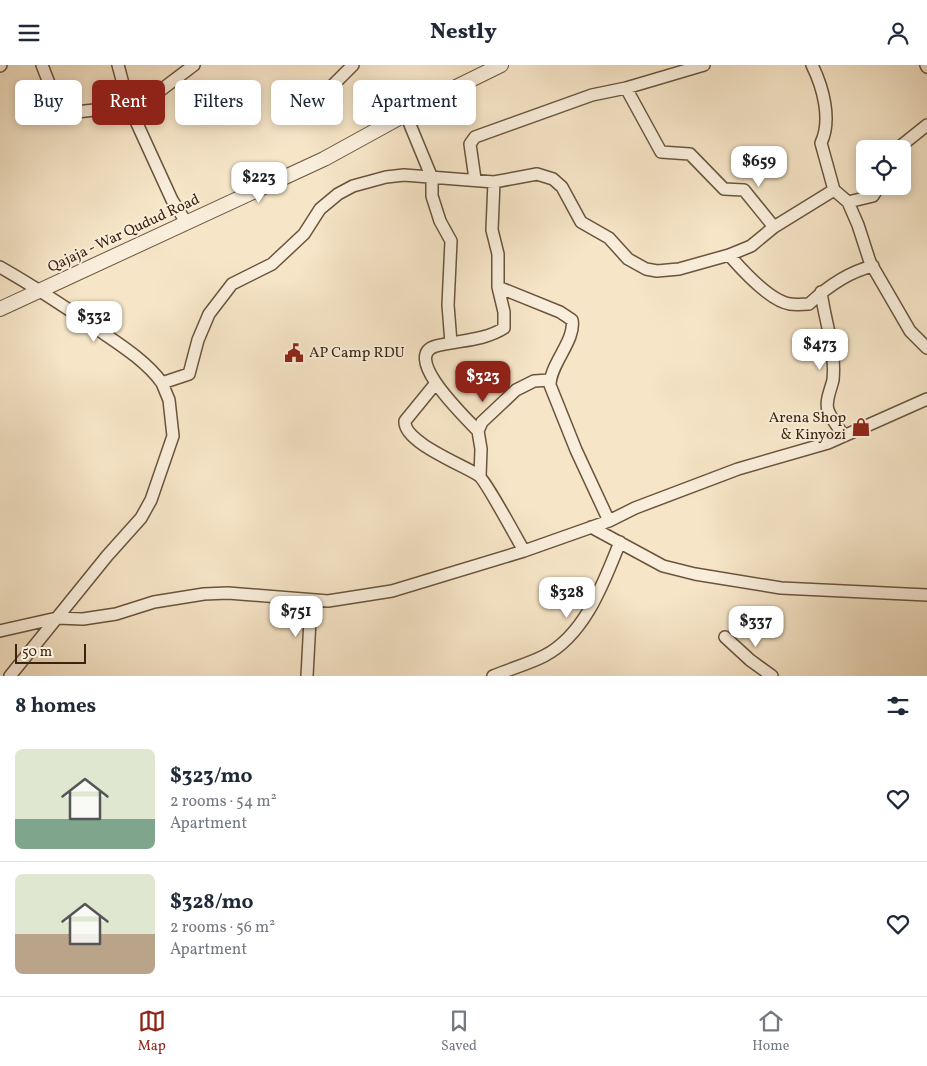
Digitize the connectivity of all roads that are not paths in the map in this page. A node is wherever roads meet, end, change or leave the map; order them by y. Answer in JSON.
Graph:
{"nodes":[{"id":1,"x":42,"y":65,"type":"edge"},
{"id":2,"x":118,"y":65,"type":"edge"},
{"id":3,"x":194,"y":65,"type":"edge"},
{"id":4,"x":353,"y":65,"type":"edge"},
{"id":5,"x":501,"y":65,"type":"edge"},
{"id":6,"x":704,"y":65,"type":"edge"},
{"id":7,"x":812,"y":65,"type":"edge"},
{"id":8,"x":485,"y":69,"type":"edge"},
{"id":9,"x":122,"y":80,"type":"edge"},
{"id":10,"x":338,"y":80,"type":"edge"},
{"id":11,"x":466,"y":80,"type":"edge"},
{"id":12,"x":165,"y":87,"type":"edge"},
{"id":13,"x":626,"y":88,"type":"junction"},
{"id":14,"x":92,"y":110,"type":"edge"},
{"id":15,"x":138,"y":125,"type":"edge"},
{"id":16,"x":387,"y":125,"type":"edge"},
{"id":17,"x":410,"y":125,"type":"edge"},
{"id":18,"x":927,"y":125,"type":"edge"},
{"id":19,"x":908,"y":140,"type":"edge"},
{"id":20,"x":432,"y":178,"type":"junction"},
{"id":21,"x":474,"y":179,"type":"junction"},
{"id":22,"x":494,"y":182,"type":"junction"},
{"id":23,"x":834,"y":190,"type":"junction"},
{"id":24,"x":874,"y":195,"type":"edge"},
{"id":25,"x":848,"y":202,"type":"junction"},
{"id":26,"x":186,"y":222,"type":"junction"},
{"id":27,"x":774,"y":227,"type":"junction"},
{"id":28,"x":729,"y":255,"type":"junction"},
{"id":29,"x":873,"y":266,"type":"junction"},
{"id":30,"x":0,"y":267,"type":"edge"},
{"id":31,"x":498,"y":287,"type":"junction"},
{"id":32,"x":41,"y":290,"type":"junction"},
{"id":33,"x":821,"y":292,"type":"junction"},
{"id":34,"x":0,"y":309,"type":"edge"},
{"id":35,"x":451,"y":343,"type":"junction"},
{"id":36,"x":927,"y":347,"type":"edge"},
{"id":37,"x":550,"y":380,"type":"junction"},
{"id":38,"x":162,"y":383,"type":"junction"},
{"id":39,"x":436,"y":383,"type":"junction"},
{"id":40,"x":927,"y":399,"type":"edge"},
{"id":41,"x":478,"y":431,"type":"junction"},
{"id":42,"x":844,"y":436,"type":"junction"},
{"id":43,"x":480,"y":476,"type":"junction"},
{"id":44,"x":609,"y":521,"type":"junction"},
{"id":45,"x":591,"y":527,"type":"junction"},
{"id":46,"x":620,"y":542,"type":"junction"},
{"id":47,"x":524,"y":551,"type":"junction"},
{"id":48,"x":927,"y":595,"type":"edge"},
{"id":49,"x":311,"y":601,"type":"junction"},
{"id":50,"x":57,"y":618,"type":"junction"},
{"id":51,"x":0,"y":631,"type":"edge"},
{"id":52,"x":725,"y":637,"type":"dead end"},
{"id":53,"x":10,"y":676,"type":"edge"},
{"id":54,"x":307,"y":676,"type":"edge"},
{"id":55,"x":493,"y":676,"type":"edge"},
{"id":56,"x":772,"y":676,"type":"edge"}],
"edges":[{"from":1,"to":14,"type":"street"},
{"from":2,"to":9,"type":"street"},
{"from":3,"to":12,"type":"street"},
{"from":4,"to":10,"type":"street"},
{"from":5,"to":8,"type":"street","name":"Qajaja - War Qudud Road"},
{"from":6,"to":13,"type":"street"},
{"from":7,"to":23,"type":"street"},
{"from":8,"to":11,"type":"street","name":"Qajaja - War Qudud Road"},
{"from":13,"to":21,"type":"street"},
{"from":13,"to":27,"type":"street"},
{"from":15,"to":26,"type":"street"},
{"from":16,"to":26,"type":"street","name":"Qajaja - War Qudud Road"},
{"from":17,"to":20,"type":"street"},
{"from":18,"to":19,"type":"street"},
{"from":20,"to":21,"type":"street"},
{"from":20,"to":35,"type":"street"},
{"from":20,"to":38,"type":"street"},
{"from":21,"to":22,"type":"street"},
{"from":22,"to":28,"type":"street"},
{"from":22,"to":31,"type":"street"},
{"from":23,"to":25,"type":"street"},
{"from":23,"to":27,"type":"street"},
{"from":24,"to":25,"type":"street"},
{"from":25,"to":29,"type":"street"},
{"from":26,"to":32,"type":"street","name":"Qajaja - War Qudud Road"},
{"from":27,"to":28,"type":"street"},
{"from":28,"to":33,"type":"street"},
{"from":29,"to":33,"type":"street"},
{"from":29,"to":36,"type":"street"},
{"from":30,"to":32,"type":"street"},
{"from":31,"to":35,"type":"street"},
{"from":31,"to":37,"type":"street"},
{"from":32,"to":34,"type":"street","name":"Qajaja - War Qudud Road"},
{"from":32,"to":38,"type":"street"},
{"from":33,"to":42,"type":"street"},
{"from":35,"to":39,"type":"street"},
{"from":37,"to":41,"type":"street"},
{"from":37,"to":44,"type":"street"},
{"from":38,"to":50,"type":"street"},
{"from":39,"to":41,"type":"street"},
{"from":39,"to":43,"type":"street"},
{"from":40,"to":42,"type":"street"},
{"from":41,"to":43,"type":"street"},
{"from":42,"to":44,"type":"street"},
{"from":43,"to":47,"type":"street"},
{"from":44,"to":45,"type":"street"},
{"from":45,"to":46,"type":"street"},
{"from":45,"to":47,"type":"street"},
{"from":46,"to":48,"type":"street"},
{"from":46,"to":55,"type":"street"},
{"from":47,"to":49,"type":"street"},
{"from":49,"to":50,"type":"street"},
{"from":49,"to":54,"type":"street"},
{"from":50,"to":51,"type":"street"},
{"from":50,"to":53,"type":"street"},
{"from":52,"to":56,"type":"street"}]}
